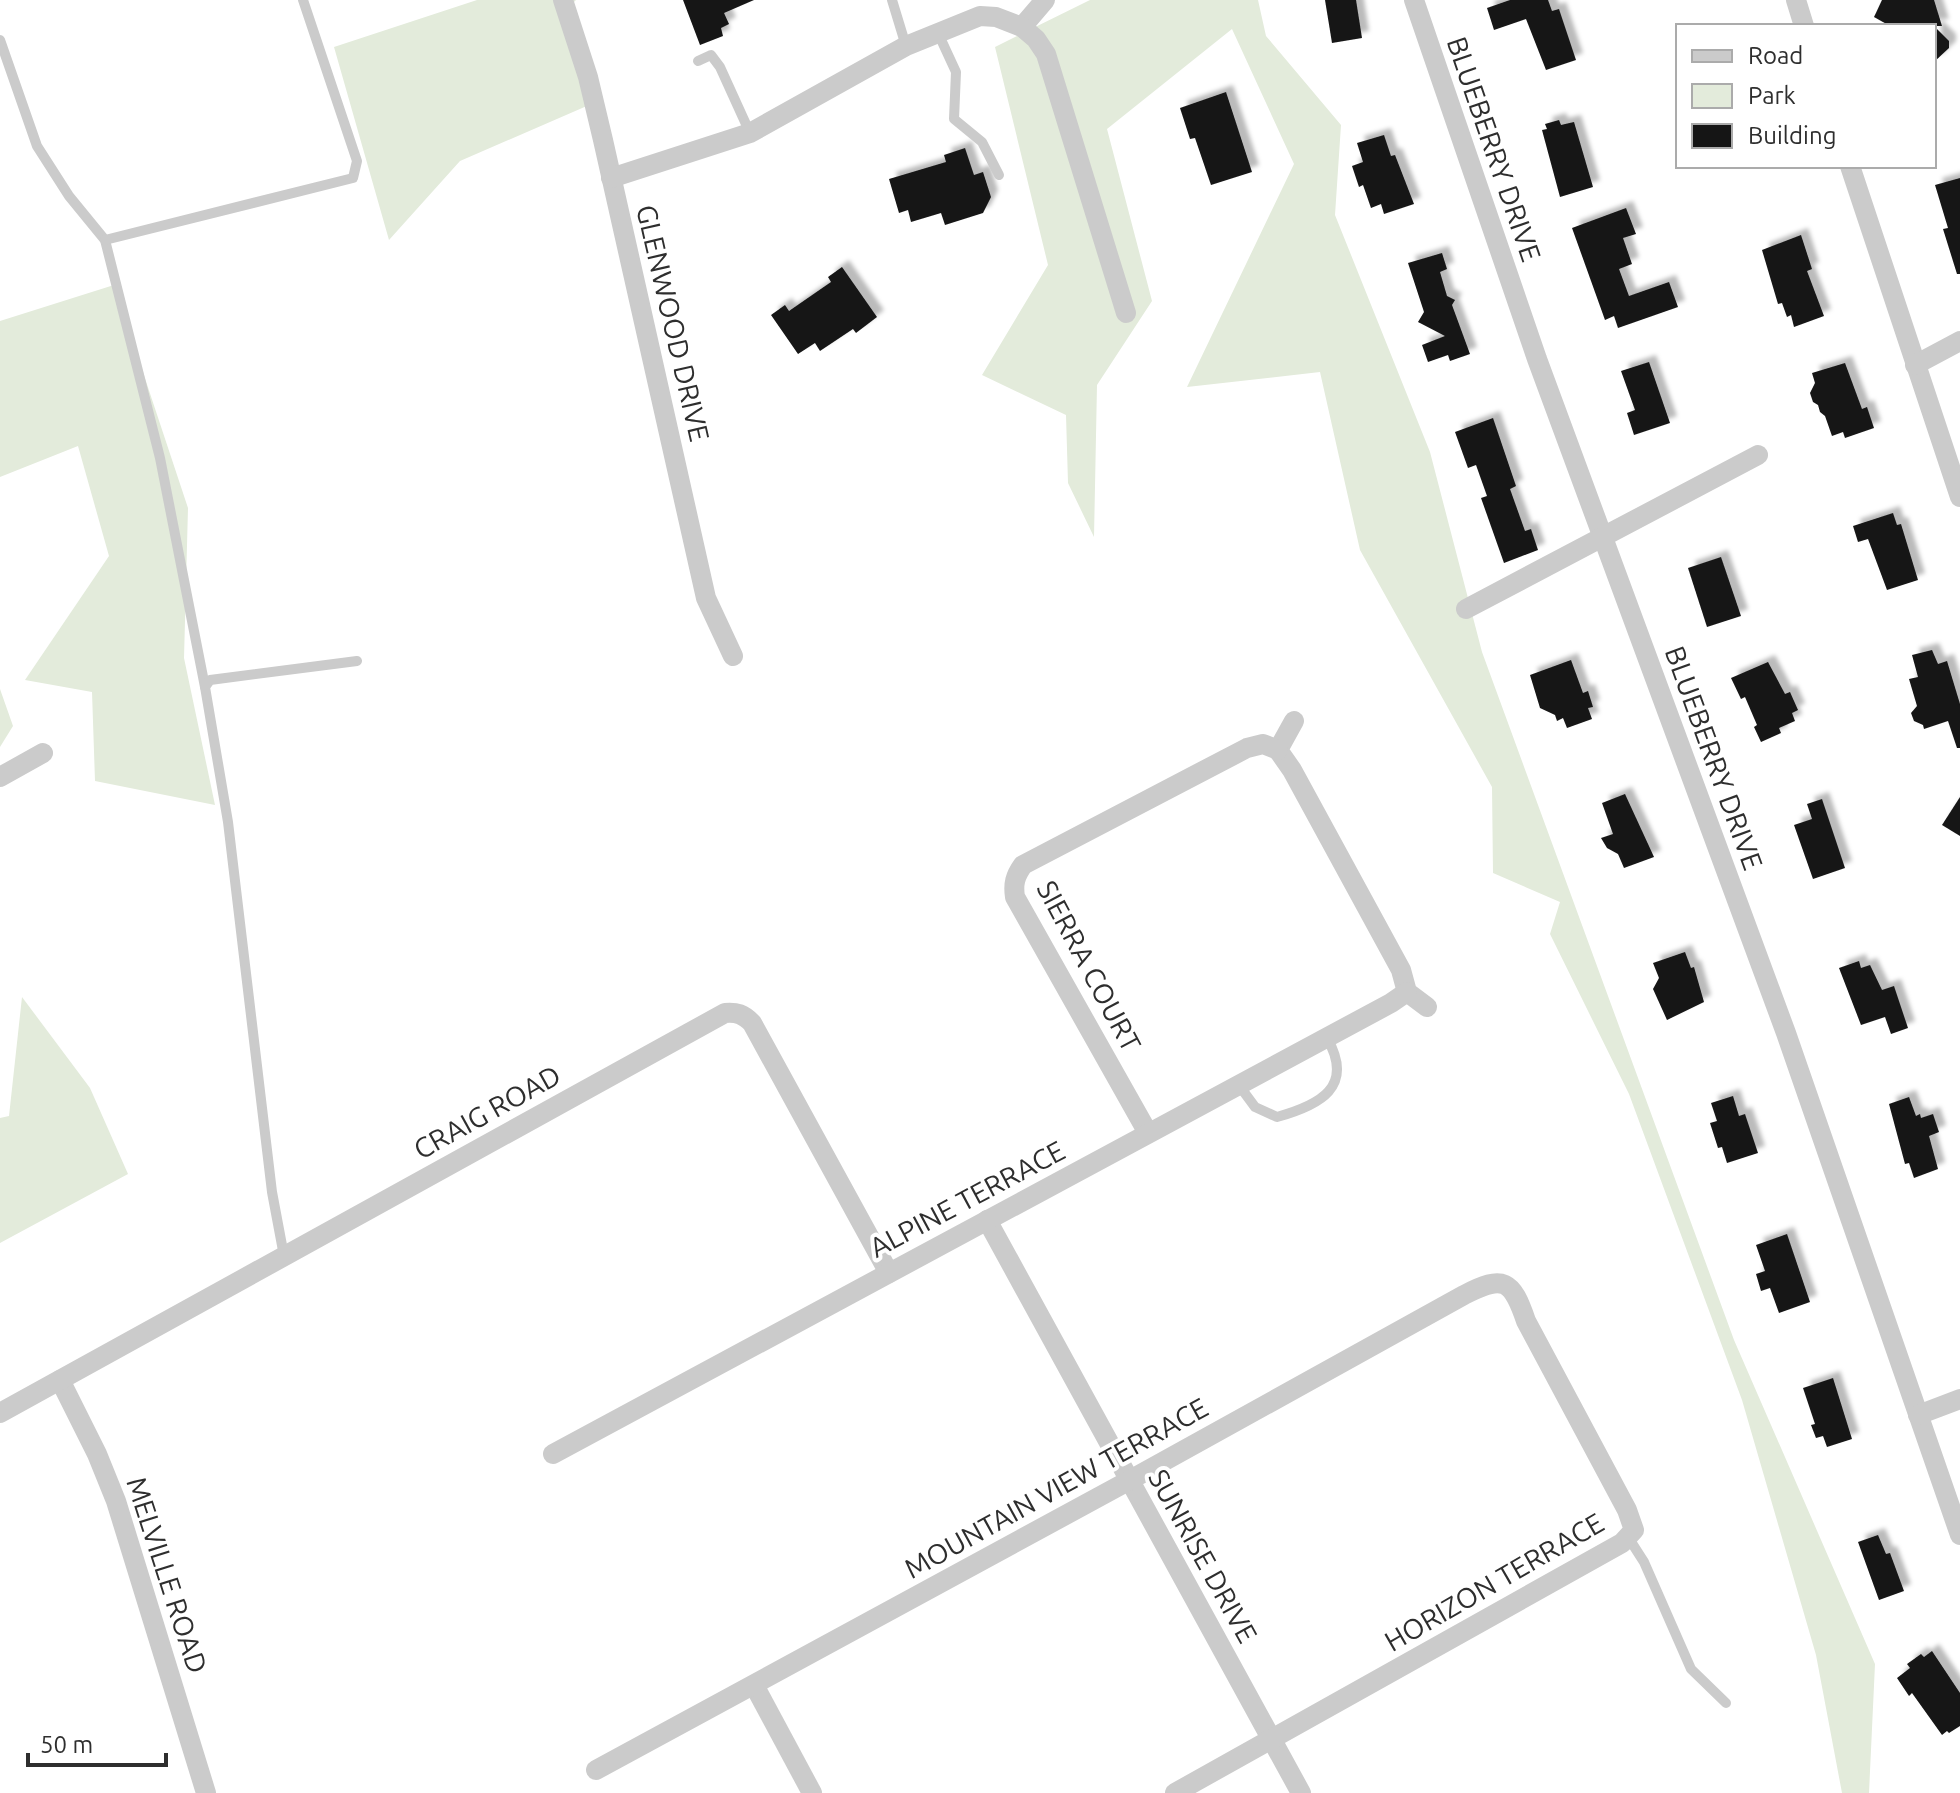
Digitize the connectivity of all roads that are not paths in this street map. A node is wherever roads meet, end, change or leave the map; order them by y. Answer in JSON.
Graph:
{"nodes":[{"id":1,"x":303,"y":0,"type":"edge"},
{"id":2,"x":563,"y":0,"type":"edge"},
{"id":3,"x":892,"y":0,"type":"edge"},
{"id":4,"x":1045,"y":0,"type":"edge"},
{"id":5,"x":1414,"y":0,"type":"edge"},
{"id":6,"x":1796,"y":0,"type":"edge"},
{"id":7,"x":1803,"y":24,"type":"edge"},
{"id":8,"x":1022,"y":27,"type":"junction"},
{"id":9,"x":938,"y":33,"type":"junction"},
{"id":10,"x":0,"y":40,"type":"edge"},
{"id":11,"x":906,"y":46,"type":"junction"},
{"id":12,"x":698,"y":61,"type":"dead end"},
{"id":13,"x":750,"y":133,"type":"junction"},
{"id":14,"x":1851,"y":168,"type":"edge"},
{"id":15,"x":999,"y":175,"type":"dead end"},
{"id":16,"x":611,"y":178,"type":"junction"},
{"id":17,"x":105,"y":240,"type":"junction"},
{"id":18,"x":1126,"y":313,"type":"dead end"},
{"id":19,"x":1960,"y":341,"type":"edge"},
{"id":20,"x":1915,"y":365,"type":"junction"},
{"id":21,"x":1758,"y":455,"type":"dead end"},
{"id":22,"x":1960,"y":497,"type":"edge"},
{"id":23,"x":1603,"y":538,"type":"junction"},
{"id":24,"x":1466,"y":609,"type":"dead end"},
{"id":25,"x":733,"y":656,"type":"dead end"},
{"id":26,"x":357,"y":661,"type":"dead end"},
{"id":27,"x":205,"y":687,"type":"junction"},
{"id":28,"x":1294,"y":721,"type":"dead end"},
{"id":29,"x":1278,"y":750,"type":"junction"},
{"id":30,"x":43,"y":753,"type":"dead end"},
{"id":31,"x":0,"y":777,"type":"edge"},
{"id":32,"x":1407,"y":992,"type":"junction"},
{"id":33,"x":1427,"y":1007,"type":"dead end"},
{"id":34,"x":1327,"y":1038,"type":"junction"},
{"id":35,"x":1238,"y":1084,"type":"junction"},
{"id":36,"x":1148,"y":1133,"type":"junction"},
{"id":37,"x":987,"y":1220,"type":"junction"},
{"id":38,"x":284,"y":1256,"type":"junction"},
{"id":39,"x":889,"y":1273,"type":"junction"},
{"id":40,"x":1526,"y":1321,"type":"joint"},
{"id":41,"x":60,"y":1380,"type":"junction"},
{"id":42,"x":1960,"y":1399,"type":"edge"},
{"id":43,"x":0,"y":1413,"type":"edge"},
{"id":44,"x":1918,"y":1415,"type":"junction"},
{"id":45,"x":553,"y":1454,"type":"dead end"},
{"id":46,"x":1130,"y":1480,"type":"junction"},
{"id":47,"x":1960,"y":1535,"type":"edge"},
{"id":48,"x":1628,"y":1537,"type":"junction"},
{"id":49,"x":754,"y":1685,"type":"junction"},
{"id":50,"x":1726,"y":1703,"type":"dead end"},
{"id":51,"x":1272,"y":1740,"type":"junction"},
{"id":52,"x":596,"y":1770,"type":"dead end"},
{"id":53,"x":206,"y":1793,"type":"edge"},
{"id":54,"x":812,"y":1793,"type":"edge"},
{"id":55,"x":1175,"y":1793,"type":"edge"},
{"id":56,"x":1301,"y":1793,"type":"edge"}],
"edges":[{"from":1,"to":17,"type":"lane"},
{"from":2,"to":16,"type":"street","name":"GLENWOOD DRIVE"},
{"from":3,"to":11,"type":"lane"},
{"from":4,"to":8,"type":"street"},
{"from":5,"to":23,"type":"street","name":"BLUEBERRY DRIVE"},
{"from":6,"to":7,"type":"street"},
{"from":8,"to":9,"type":"street"},
{"from":8,"to":18,"type":"street"},
{"from":9,"to":11,"type":"street"},
{"from":9,"to":15,"type":"lane"},
{"from":10,"to":17,"type":"lane"},
{"from":11,"to":13,"type":"street"},
{"from":12,"to":13,"type":"lane"},
{"from":13,"to":16,"type":"street"},
{"from":14,"to":20,"type":"street"},
{"from":16,"to":25,"type":"street","name":"GLENWOOD DRIVE"},
{"from":17,"to":27,"type":"lane"},
{"from":19,"to":20,"type":"street"},
{"from":20,"to":22,"type":"street"},
{"from":21,"to":23,"type":"street"},
{"from":23,"to":24,"type":"street"},
{"from":23,"to":44,"type":"street","name":"BLUEBERRY DRIVE"},
{"from":26,"to":27,"type":"lane"},
{"from":27,"to":38,"type":"lane"},
{"from":28,"to":29,"type":"street"},
{"from":29,"to":32,"type":"street"},
{"from":29,"to":36,"type":"street","name":"SIERRA COURT"},
{"from":30,"to":31,"type":"street"},
{"from":32,"to":33,"type":"street"},
{"from":32,"to":34,"type":"street","name":"ALPINE TERRACE"},
{"from":34,"to":35,"type":"street","name":"ALPINE TERRACE"},
{"from":34,"to":35,"type":"lane"},
{"from":35,"to":36,"type":"street","name":"ALPINE TERRACE"},
{"from":36,"to":37,"type":"street","name":"ALPINE TERRACE"},
{"from":37,"to":39,"type":"street","name":"ALPINE TERRACE"},
{"from":37,"to":46,"type":"street","name":"SUNRISE DRIVE"},
{"from":38,"to":39,"type":"street","name":"CRAIG ROAD"},
{"from":38,"to":41,"type":"street","name":"CRAIG ROAD"},
{"from":39,"to":45,"type":"street","name":"ALPINE TERRACE"},
{"from":40,"to":46,"type":"street","name":"MOUNTAIN VIEW TERRACE"},
{"from":40,"to":48,"type":"street","name":"HORIZON TERRACE"},
{"from":41,"to":43,"type":"street","name":"CRAIG ROAD"},
{"from":41,"to":53,"type":"street","name":"MELVILLE ROAD"},
{"from":42,"to":44,"type":"street"},
{"from":44,"to":47,"type":"street","name":"BLUEBERRY DRIVE"},
{"from":46,"to":49,"type":"street","name":"MOUNTAIN VIEW TERRACE"},
{"from":46,"to":51,"type":"street","name":"SUNRISE DRIVE"},
{"from":48,"to":50,"type":"lane"},
{"from":48,"to":51,"type":"street","name":"HORIZON TERRACE"},
{"from":49,"to":52,"type":"street","name":"MOUNTAIN VIEW TERRACE"},
{"from":49,"to":54,"type":"street"},
{"from":51,"to":55,"type":"street","name":"HORIZON TERRACE"},
{"from":51,"to":56,"type":"street","name":"SUNRISE DRIVE"}]}
